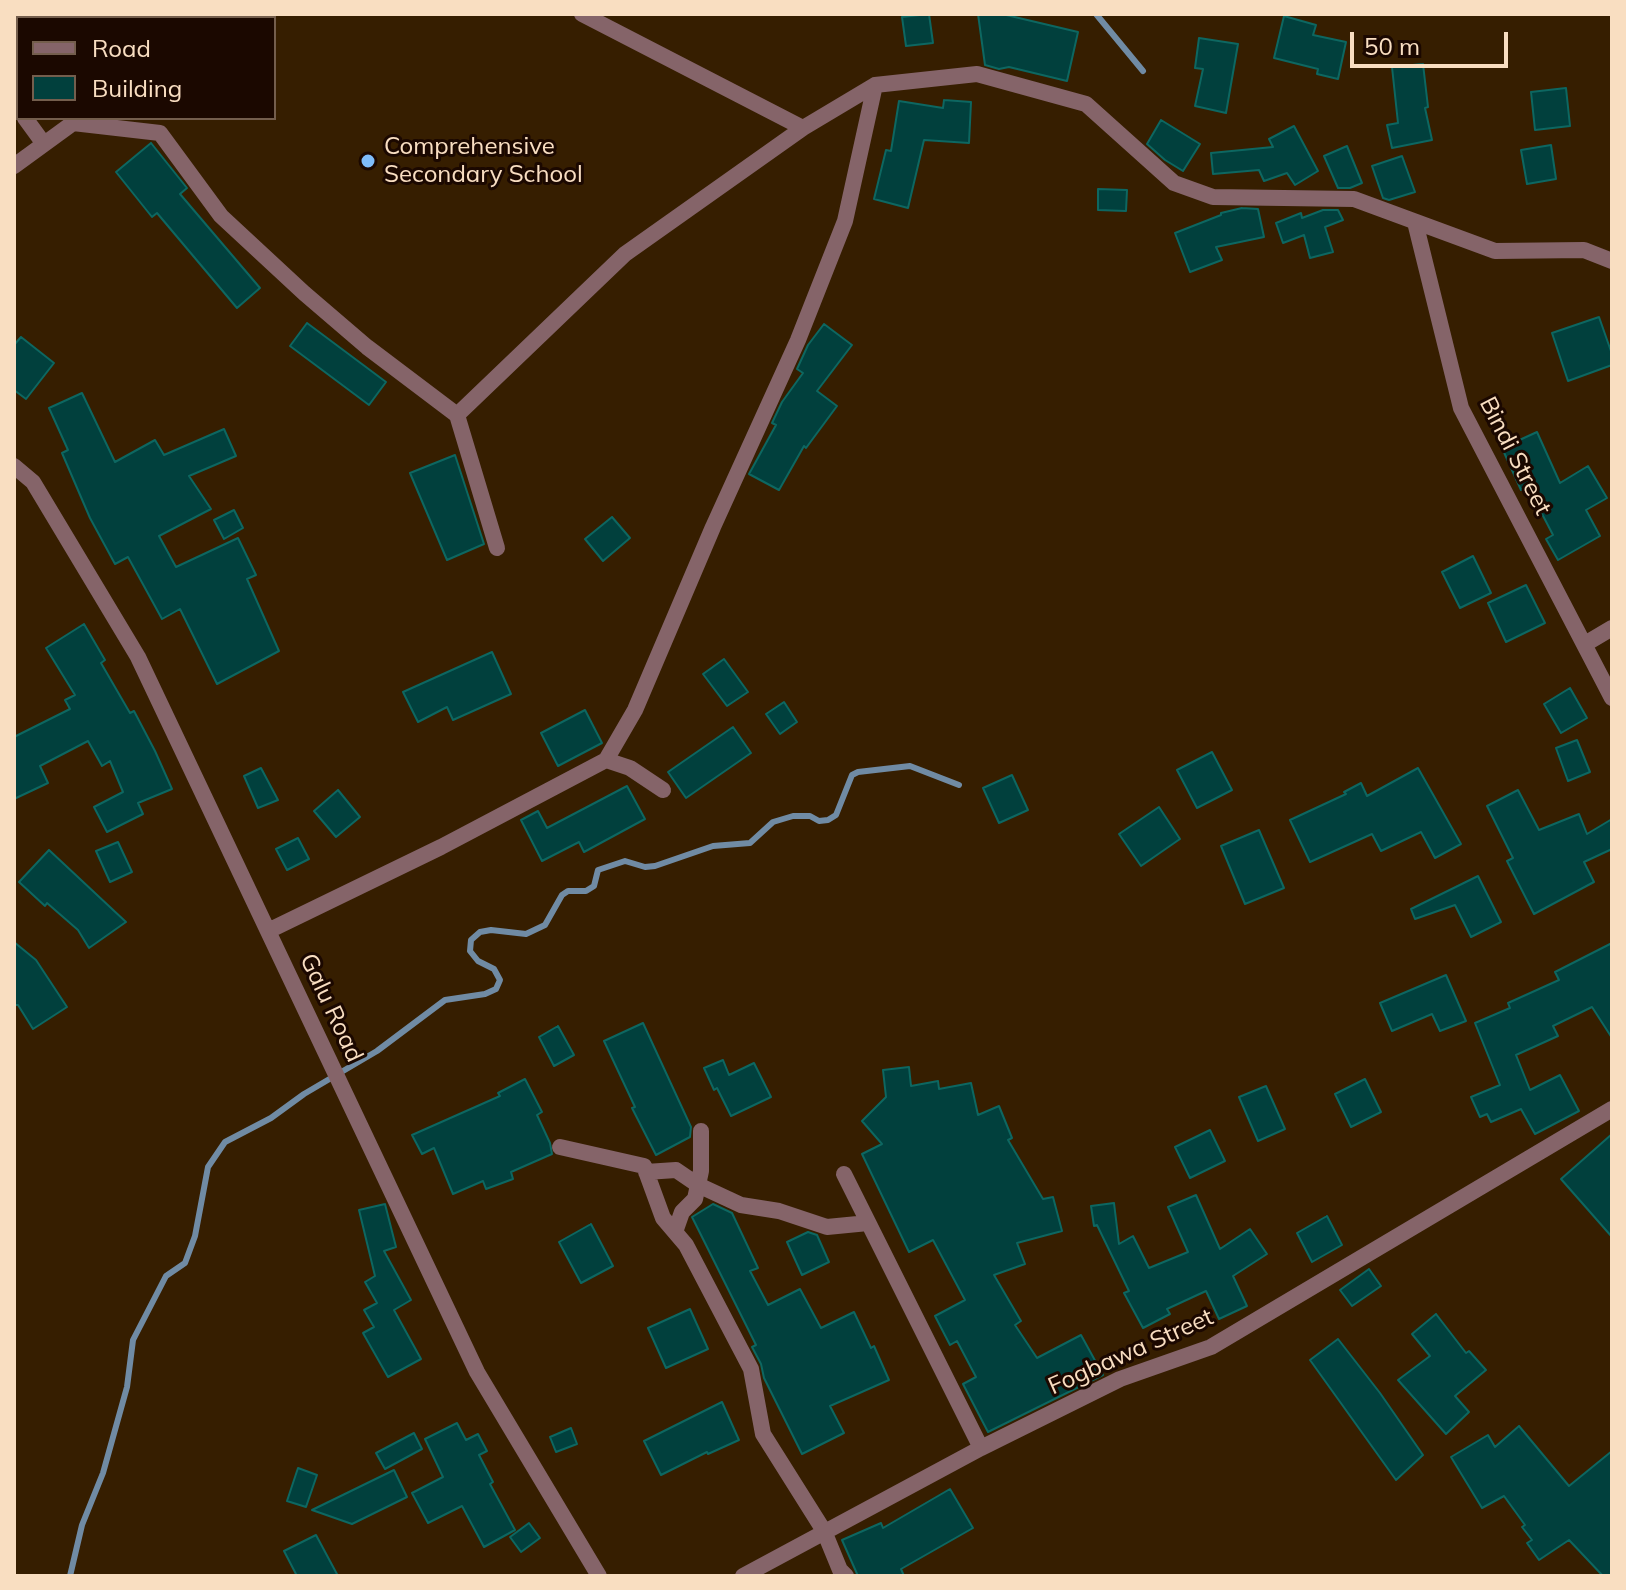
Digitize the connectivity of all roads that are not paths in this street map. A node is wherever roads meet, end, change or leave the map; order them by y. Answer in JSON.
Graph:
{"nodes":[{"id":1,"x":582,"y":14,"type":"edge"},
{"id":2,"x":875,"y":85,"type":"junction"},
{"id":3,"x":26,"y":120,"type":"edge"},
{"id":4,"x":73,"y":120,"type":"edge"},
{"id":5,"x":803,"y":128,"type":"junction"},
{"id":6,"x":44,"y":144,"type":"junction"},
{"id":7,"x":14,"y":166,"type":"edge"},
{"id":8,"x":1415,"y":222,"type":"junction"},
{"id":9,"x":1612,"y":261,"type":"edge"},
{"id":10,"x":457,"y":415,"type":"junction"},
{"id":11,"x":14,"y":466,"type":"edge"},
{"id":12,"x":497,"y":548,"type":"dead end"},
{"id":13,"x":1612,"y":628,"type":"edge"},
{"id":14,"x":1585,"y":644,"type":"junction"},
{"id":15,"x":1612,"y":698,"type":"edge"},
{"id":16,"x":606,"y":760,"type":"junction"},
{"id":17,"x":663,"y":790,"type":"dead end"},
{"id":18,"x":268,"y":931,"type":"junction"},
{"id":19,"x":1612,"y":1109,"type":"edge"},
{"id":20,"x":701,"y":1131,"type":"dead end"},
{"id":21,"x":560,"y":1147,"type":"dead end"},
{"id":22,"x":646,"y":1172,"type":"junction"},
{"id":23,"x":844,"y":1174,"type":"dead end"},
{"id":24,"x":698,"y":1185,"type":"junction"},
{"id":25,"x":868,"y":1223,"type":"junction"},
{"id":26,"x":675,"y":1232,"type":"junction"},
{"id":27,"x":981,"y":1448,"type":"junction"},
{"id":28,"x":824,"y":1531,"type":"junction"},
{"id":29,"x":599,"y":1576,"type":"edge"},
{"id":30,"x":743,"y":1576,"type":"edge"},
{"id":31,"x":846,"y":1576,"type":"edge"}],
"edges":[{"from":1,"to":5,"type":"street"},
{"from":2,"to":5,"type":"street"},
{"from":2,"to":8,"type":"street"},
{"from":2,"to":16,"type":"street"},
{"from":3,"to":6,"type":"street"},
{"from":4,"to":6,"type":"street"},
{"from":4,"to":10,"type":"street"},
{"from":5,"to":10,"type":"street"},
{"from":6,"to":7,"type":"street"},
{"from":8,"to":9,"type":"street"},
{"from":8,"to":14,"type":"street","name":"Bindi Street"},
{"from":10,"to":12,"type":"street"},
{"from":11,"to":18,"type":"street","name":"Galu Road"},
{"from":13,"to":14,"type":"street"},
{"from":14,"to":15,"type":"street","name":"Bindi Street"},
{"from":16,"to":17,"type":"street"},
{"from":16,"to":18,"type":"street"},
{"from":18,"to":29,"type":"street","name":"Galu Road"},
{"from":19,"to":27,"type":"street","name":"Fogbawa Street"},
{"from":20,"to":24,"type":"street"},
{"from":21,"to":22,"type":"street"},
{"from":22,"to":24,"type":"street"},
{"from":22,"to":26,"type":"street"},
{"from":23,"to":25,"type":"street"},
{"from":24,"to":25,"type":"street"},
{"from":24,"to":26,"type":"street"},
{"from":25,"to":27,"type":"street"},
{"from":26,"to":28,"type":"street"},
{"from":27,"to":28,"type":"street","name":"Fogbawa Street"},
{"from":28,"to":30,"type":"street","name":"Fogbawa Street"},
{"from":28,"to":31,"type":"street"}]}
